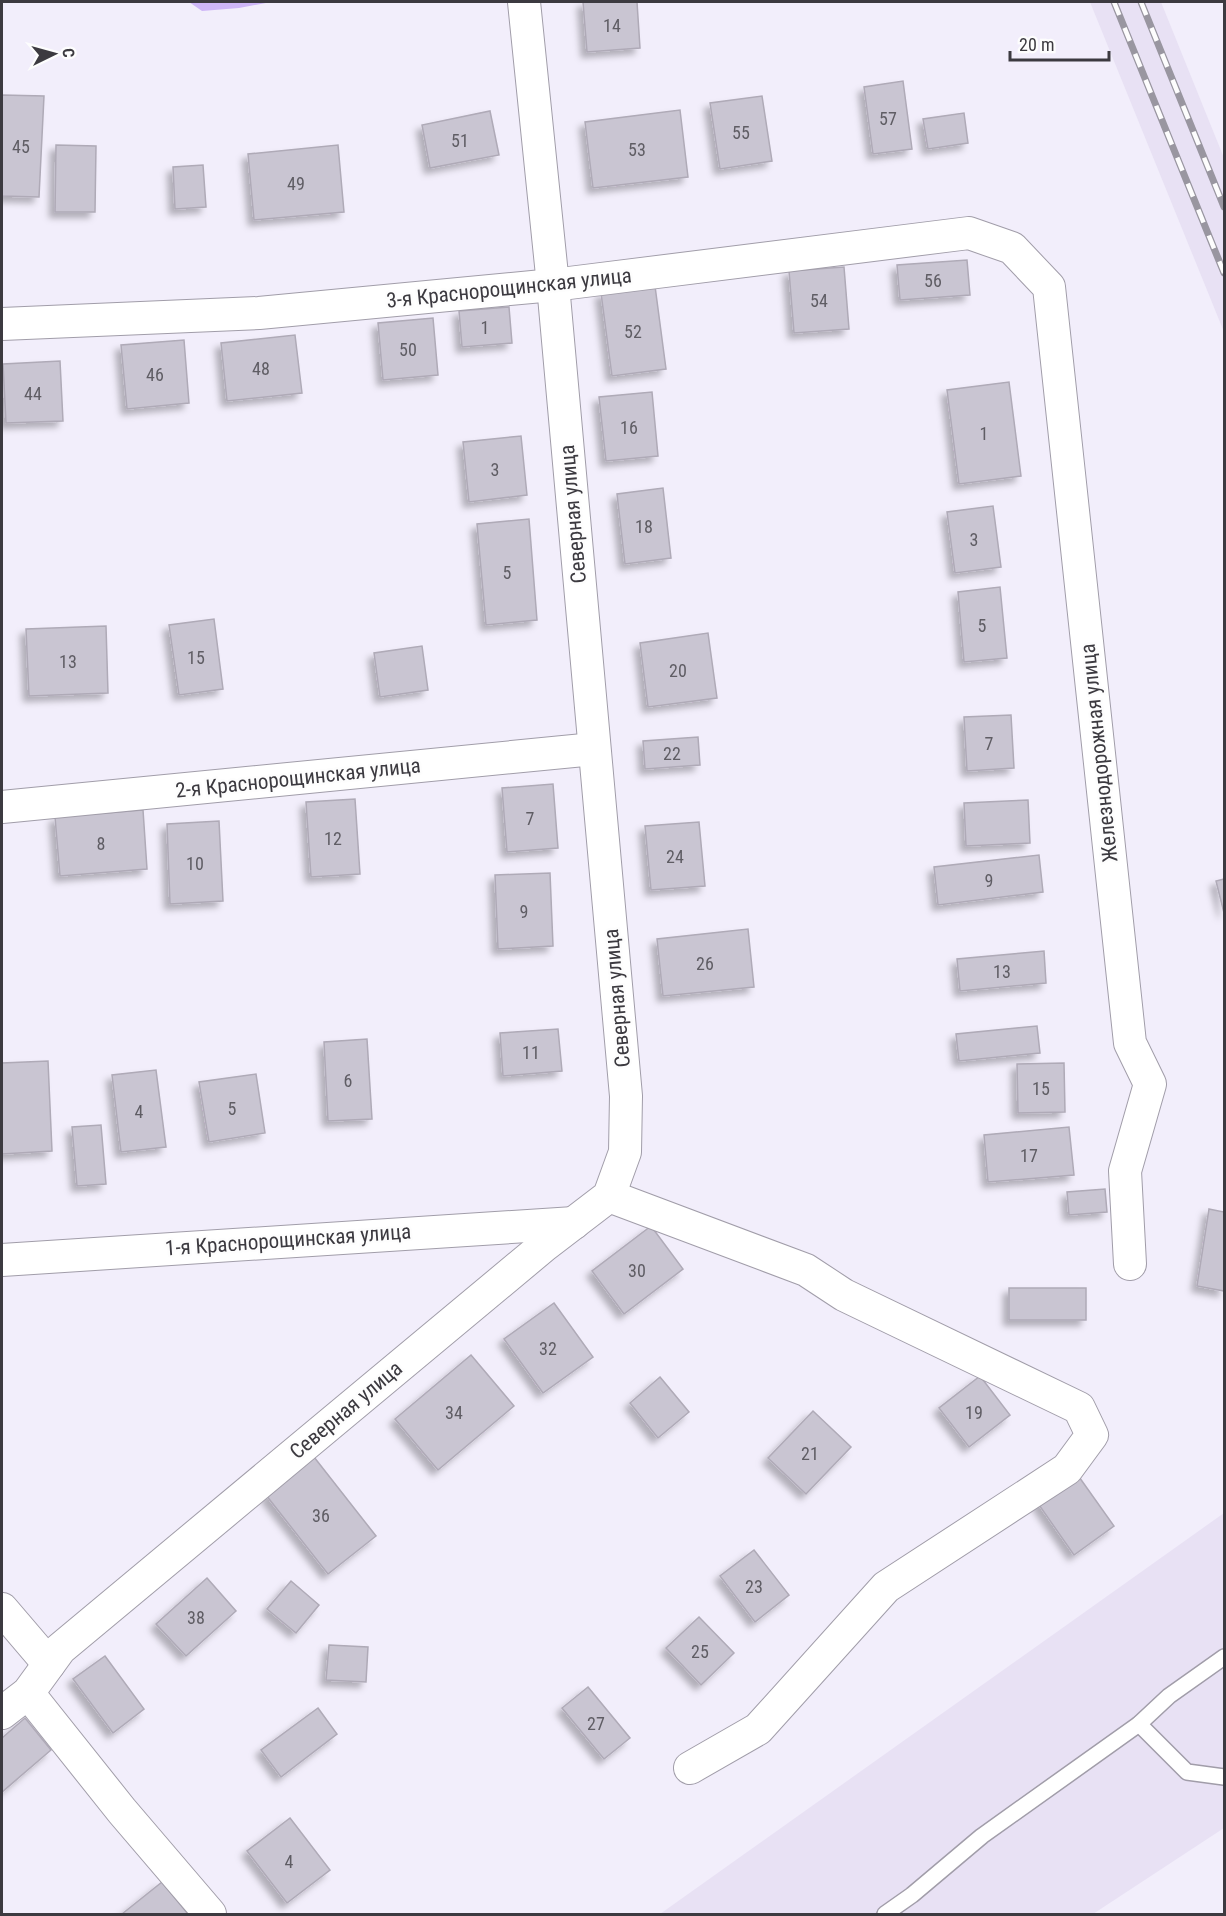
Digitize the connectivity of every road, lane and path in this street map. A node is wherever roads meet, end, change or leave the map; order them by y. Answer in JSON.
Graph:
{"nodes":[{"id":1,"x":524,"y":2,"type":"edge"},
{"id":2,"x":1012,"y":248,"type":"joint"},
{"id":3,"x":553,"y":285,"type":"junction"},
{"id":4,"x":2,"y":324,"type":"edge"},
{"id":5,"x":594,"y":749,"type":"junction"},
{"id":6,"x":2,"y":807,"type":"edge"},
{"id":7,"x":609,"y":1196,"type":"junction"},
{"id":8,"x":574,"y":1223,"type":"junction"},
{"id":9,"x":2,"y":1260,"type":"edge"},
{"id":10,"x":1130,"y":1264,"type":"dead end"},
{"id":11,"x":2,"y":1609,"type":"edge"},
{"id":12,"x":1224,"y":1657,"type":"edge"},
{"id":13,"x":49,"y":1664,"type":"junction"},
{"id":14,"x":28,"y":1693,"type":"junction"},
{"id":15,"x":2,"y":1713,"type":"edge"},
{"id":16,"x":1139,"y":1724,"type":"junction"},
{"id":17,"x":690,"y":1768,"type":"dead end"},
{"id":18,"x":1224,"y":1777,"type":"edge"},
{"id":19,"x":210,"y":1914,"type":"edge"},
{"id":20,"x":885,"y":1914,"type":"edge"}],
"edges":[{"from":1,"to":3,"type":"street","name":"Северная улица"},
{"from":2,"to":3,"type":"street","name":"3-я Краснорощинская улица"},
{"from":2,"to":10,"type":"street","name":"Железнодорожная улица"},
{"from":3,"to":4,"type":"street","name":"3-я Краснорощинская улица"},
{"from":3,"to":5,"type":"street","name":"Северная улица"},
{"from":5,"to":6,"type":"street","name":"2-я Краснорощинская улица"},
{"from":5,"to":7,"type":"street","name":"Северная улица"},
{"from":7,"to":8,"type":"street","name":"Северная улица"},
{"from":7,"to":17,"type":"street"},
{"from":8,"to":9,"type":"street","name":"1-я Краснорощинская улица"},
{"from":8,"to":13,"type":"street","name":"Северная улица"},
{"from":11,"to":13,"type":"street"},
{"from":12,"to":16,"type":"lane"},
{"from":13,"to":14,"type":"street","name":"Северная улица"},
{"from":14,"to":15,"type":"street","name":"Северная улица"},
{"from":14,"to":19,"type":"street"},
{"from":16,"to":18,"type":"lane"},
{"from":16,"to":20,"type":"lane"}]}
